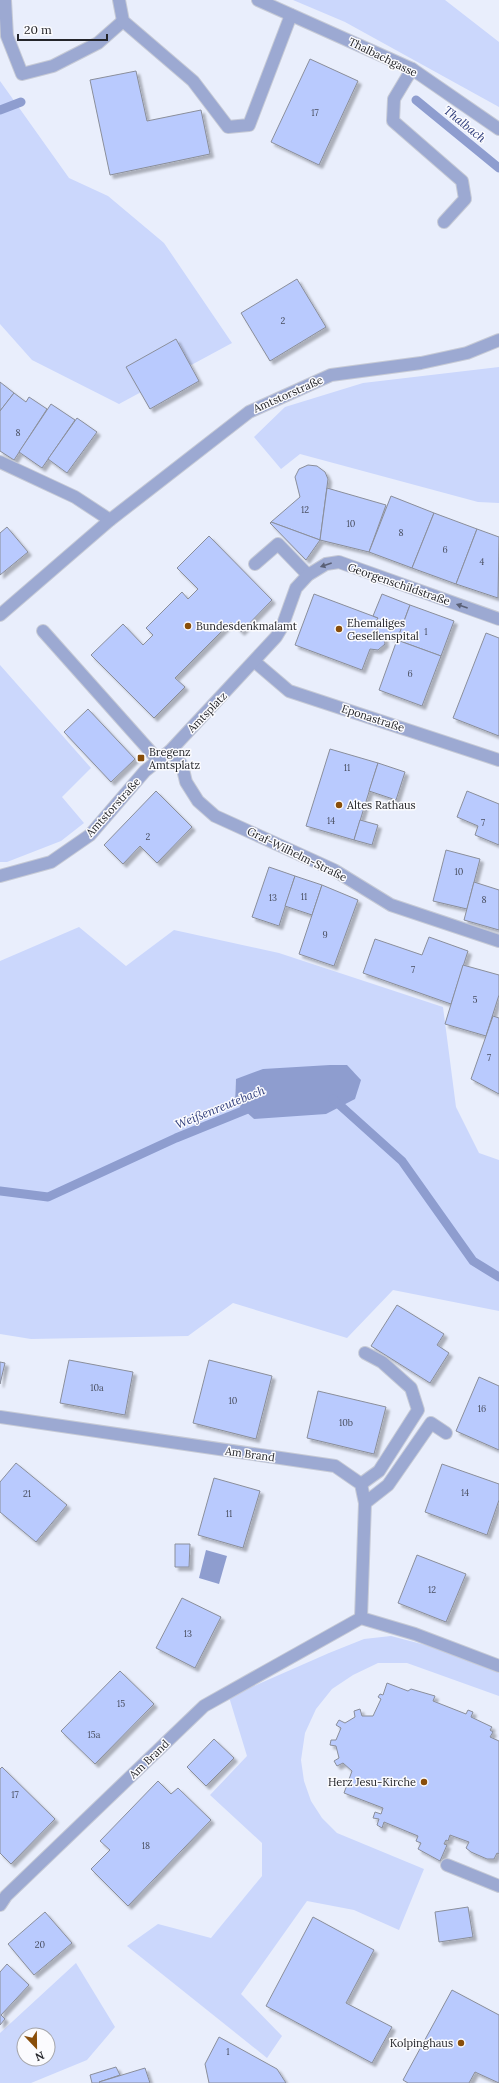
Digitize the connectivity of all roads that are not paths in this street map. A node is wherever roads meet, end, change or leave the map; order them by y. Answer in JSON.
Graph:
{"nodes":[{"id":1,"x":5,"y":0,"type":"edge"},
{"id":2,"x":119,"y":0,"type":"edge"},
{"id":3,"x":265,"y":1,"type":"edge"},
{"id":4,"x":291,"y":15,"type":"junction"},
{"id":5,"x":123,"y":21,"type":"junction"},
{"id":6,"x":412,"y":69,"type":"junction"},
{"id":7,"x":499,"y":129,"type":"edge"},
{"id":8,"x":444,"y":222,"type":"dead end"},
{"id":9,"x":499,"y":340,"type":"edge"},
{"id":10,"x":0,"y":462,"type":"edge"},
{"id":11,"x":110,"y":520,"type":"junction"},
{"id":12,"x":255,"y":564,"type":"dead end"},
{"id":13,"x":308,"y":575,"type":"junction"},
{"id":14,"x":0,"y":616,"type":"edge"},
{"id":15,"x":499,"y":619,"type":"edge"},
{"id":16,"x":43,"y":631,"type":"dead end"},
{"id":17,"x":255,"y":662,"type":"junction"},
{"id":18,"x":170,"y":751,"type":"junction"},
{"id":19,"x":158,"y":760,"type":"junction"},
{"id":20,"x":499,"y":760,"type":"edge"},
{"id":21,"x":0,"y":876,"type":"edge"},
{"id":22,"x":499,"y":941,"type":"edge"},
{"id":23,"x":365,"y":1353,"type":"dead end"},
{"id":24,"x":0,"y":1417,"type":"edge"},
{"id":25,"x":446,"y":1433,"type":"dead end"},
{"id":26,"x":361,"y":1484,"type":"junction"},
{"id":27,"x":365,"y":1503,"type":"junction"},
{"id":28,"x":361,"y":1618,"type":"junction"},
{"id":29,"x":499,"y":1666,"type":"edge"},
{"id":30,"x":448,"y":1865,"type":"dead end"},
{"id":31,"x":499,"y":1886,"type":"edge"},
{"id":32,"x":0,"y":1905,"type":"edge"}],
"edges":[{"from":1,"to":5,"type":"street"},
{"from":2,"to":5,"type":"street"},
{"from":3,"to":4,"type":"street","name":"Thalbachgasse"},
{"from":4,"to":5,"type":"street"},
{"from":4,"to":6,"type":"street","name":"Thalbachgasse"},
{"from":6,"to":7,"type":"street","name":"Thalbachgasse"},
{"from":6,"to":8,"type":"street"},
{"from":9,"to":11,"type":"street","name":"Amtstorstraße"},
{"from":10,"to":11,"type":"street"},
{"from":11,"to":14,"type":"street","name":"Amtstorstraße"},
{"from":12,"to":13,"type":"street"},
{"from":15,"to":13,"type":"street","name":"Georgenschildstraße","one_way":true},
{"from":13,"to":17,"type":"street","name":"Georgenschildstraße"},
{"from":16,"to":19,"type":"street"},
{"from":17,"to":18,"type":"street","name":"Amtsplatz"},
{"from":17,"to":20,"type":"street","name":"Eponastraße"},
{"from":18,"to":19,"type":"street","name":"Amtsplatz"},
{"from":18,"to":22,"type":"street","name":"Graf-Wilhelm-Straße"},
{"from":19,"to":21,"type":"street","name":"Amtstorstraße"},
{"from":23,"to":26,"type":"street"},
{"from":24,"to":26,"type":"street","name":"Am Brand"},
{"from":25,"to":27,"type":"street"},
{"from":26,"to":27,"type":"street"},
{"from":27,"to":28,"type":"street"},
{"from":28,"to":29,"type":"street"},
{"from":28,"to":32,"type":"street","name":"Am Brand"},
{"from":30,"to":31,"type":"street"}]}
